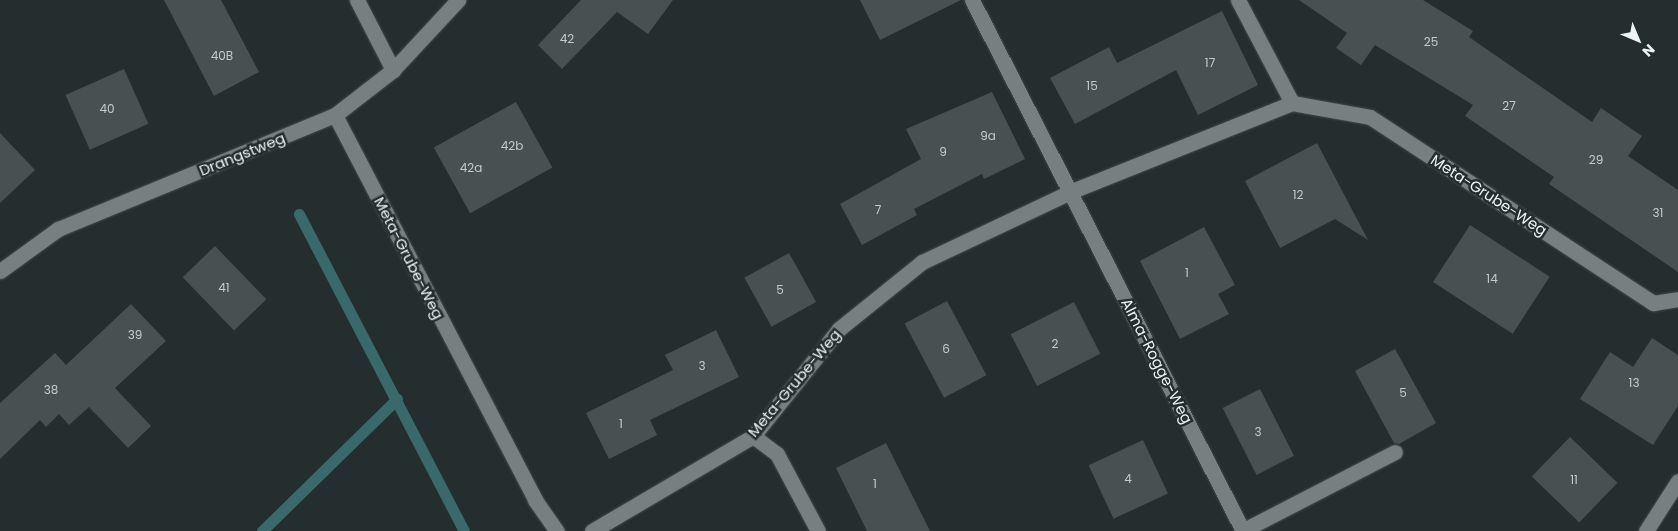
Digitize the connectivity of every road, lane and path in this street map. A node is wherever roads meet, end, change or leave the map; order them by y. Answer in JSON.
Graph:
{"nodes":[{"id":1,"x":357,"y":0,"type":"edge"},
{"id":2,"x":458,"y":0,"type":"edge"},
{"id":3,"x":972,"y":0,"type":"edge"},
{"id":4,"x":1238,"y":0,"type":"edge"},
{"id":5,"x":393,"y":70,"type":"junction"},
{"id":6,"x":1292,"y":103,"type":"junction"},
{"id":7,"x":335,"y":115,"type":"junction"},
{"id":8,"x":1072,"y":191,"type":"junction"},
{"id":9,"x":0,"y":271,"type":"edge"},
{"id":10,"x":1678,"y":299,"type":"edge"},
{"id":11,"x":753,"y":436,"type":"junction"},
{"id":12,"x":1395,"y":452,"type":"dead end"},
{"id":13,"x":1678,"y":481,"type":"edge"},
{"id":14,"x":557,"y":531,"type":"edge"},
{"id":15,"x":592,"y":531,"type":"edge"},
{"id":16,"x":818,"y":531,"type":"edge"},
{"id":17,"x":1243,"y":531,"type":"edge"},
{"id":18,"x":1646,"y":531,"type":"edge"}],
"edges":[{"from":1,"to":5,"type":"street"},
{"from":2,"to":5,"type":"street","name":"Drangstweg"},
{"from":3,"to":8,"type":"street"},
{"from":4,"to":6,"type":"street"},
{"from":5,"to":7,"type":"street","name":"Drangstweg"},
{"from":6,"to":8,"type":"street","name":"Meta-Grube-Weg"},
{"from":6,"to":10,"type":"street","name":"Meta-Grube-Weg"},
{"from":7,"to":9,"type":"street","name":"Drangstweg"},
{"from":7,"to":14,"type":"street","name":"Meta-Grube-Weg"},
{"from":8,"to":11,"type":"street","name":"Meta-Grube-Weg"},
{"from":8,"to":17,"type":"street","name":"Alma-Rogge-Weg"},
{"from":11,"to":15,"type":"street","name":"Meta-Grube-Weg"},
{"from":11,"to":16,"type":"street"},
{"from":12,"to":17,"type":"street","name":"Alma-Rogge-Weg"},
{"from":13,"to":18,"type":"street"}]}
